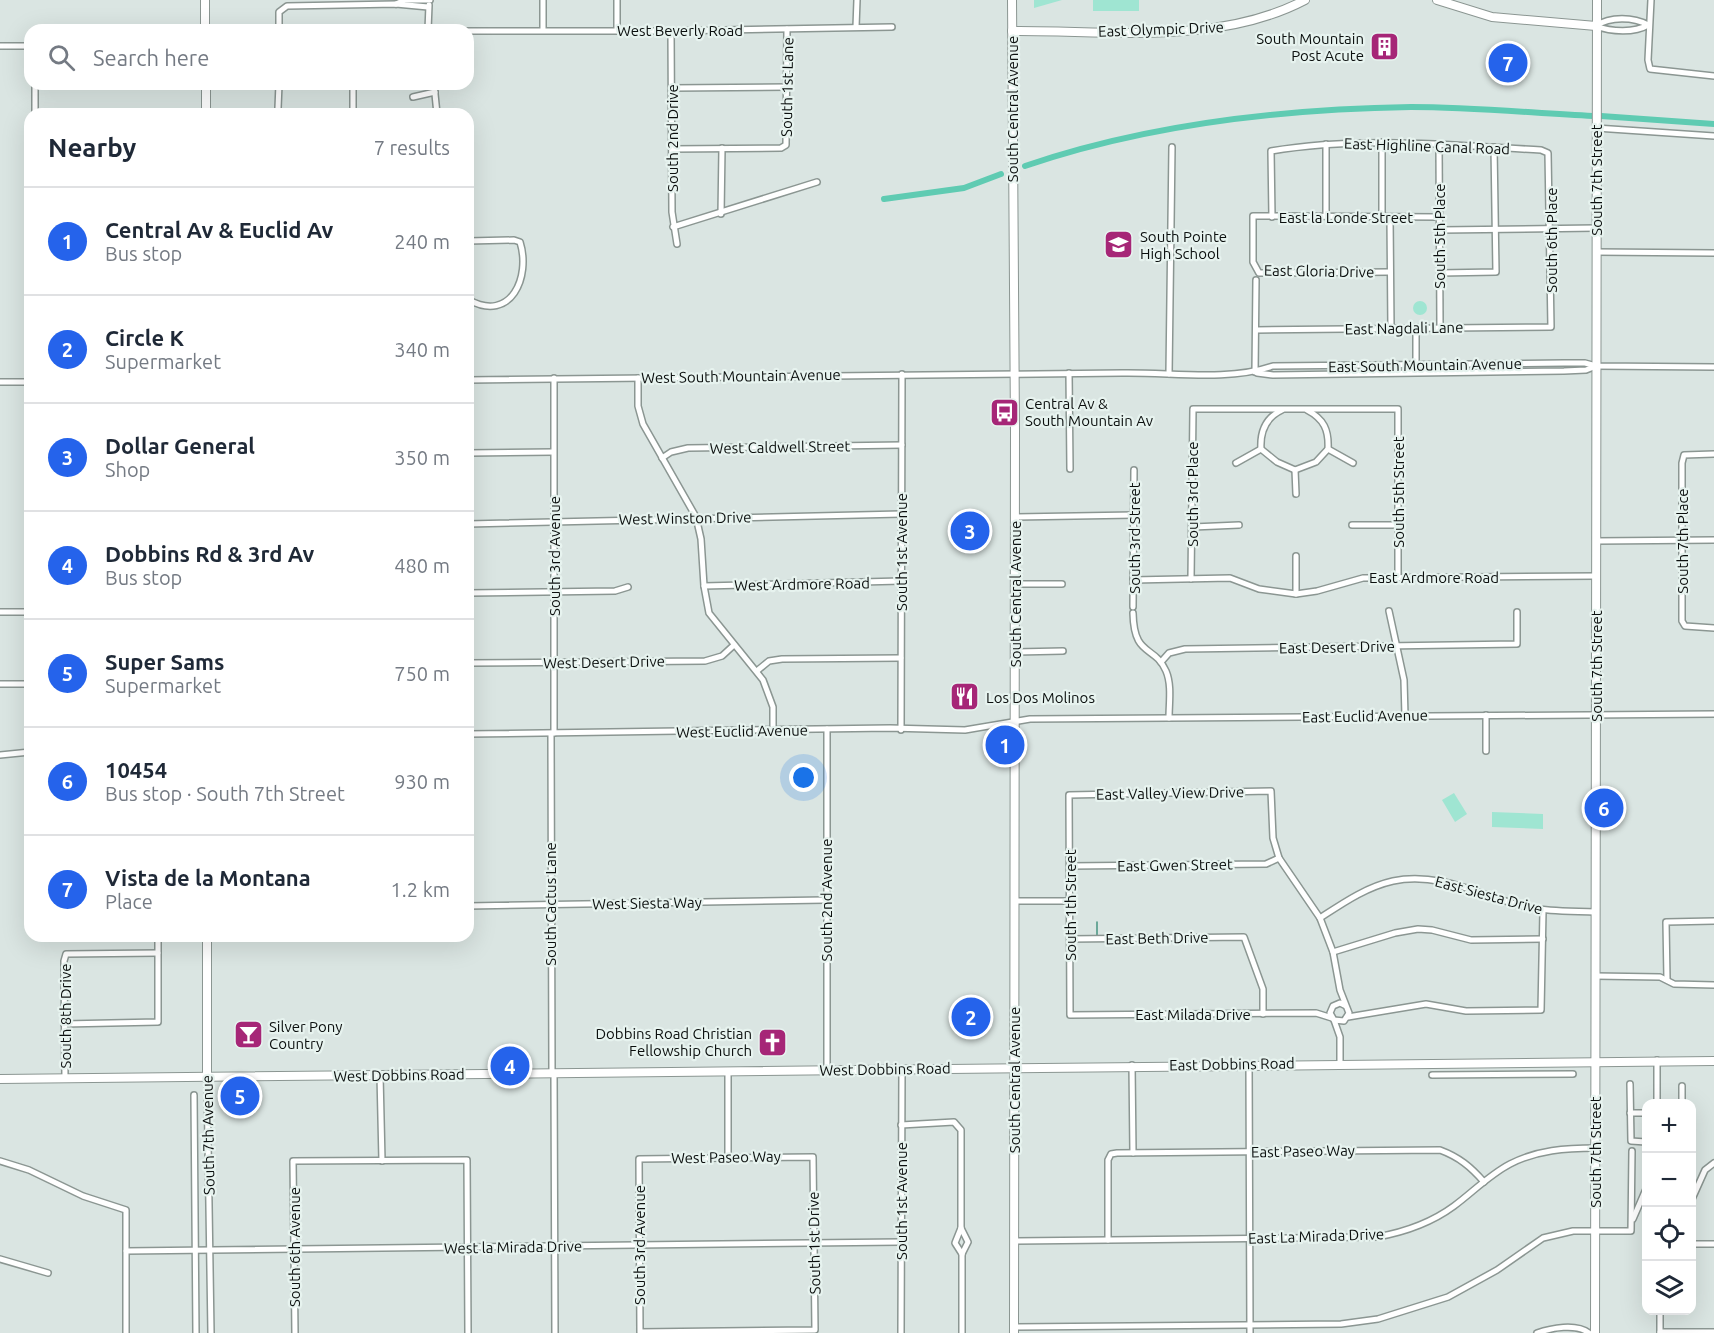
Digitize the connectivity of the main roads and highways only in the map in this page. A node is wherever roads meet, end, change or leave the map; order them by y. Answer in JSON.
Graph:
{"nodes":[{"id":1,"x":205,"y":0,"type":"edge"},
{"id":2,"x":1012,"y":0,"type":"edge"},
{"id":3,"x":1305,"y":0,"type":"edge"},
{"id":4,"x":1437,"y":0,"type":"edge"},
{"id":5,"x":1597,"y":0,"type":"edge"},
{"id":6,"x":206,"y":24,"type":"edge"},
{"id":7,"x":1596,"y":26,"type":"junction"},
{"id":8,"x":1012,"y":31,"type":"junction"},
{"id":9,"x":206,"y":90,"type":"edge"},
{"id":10,"x":206,"y":108,"type":"edge"},
{"id":11,"x":207,"y":942,"type":"edge"},
{"id":12,"x":1595,"y":1060,"type":"junction"},
{"id":13,"x":1714,"y":1060,"type":"edge"},
{"id":14,"x":1015,"y":1068,"type":"junction"},
{"id":15,"x":0,"y":1078,"type":"edge"},
{"id":16,"x":207,"y":1078,"type":"junction"},
{"id":17,"x":1014,"y":1330,"type":"edge"},
{"id":18,"x":1595,"y":1333,"type":"edge"}],
"edges":[{"from":1,"to":6,"type":"main road"},
{"from":2,"to":8,"type":"main road","name":"South Central Avenue"},
{"from":3,"to":8,"type":"main road","name":"East Olympic Drive"},
{"from":4,"to":7,"type":"main road"},
{"from":5,"to":7,"type":"main road","name":"South 7th Street"},
{"from":7,"to":12,"type":"main road","name":"South 7th Street"},
{"from":8,"to":14,"type":"main road","name":"South Central Avenue"},
{"from":9,"to":10,"type":"main road"},
{"from":11,"to":16,"type":"main road","name":"South 7th Avenue"},
{"from":12,"to":13,"type":"main road","name":"East Dobbins Road"},
{"from":12,"to":14,"type":"main road","name":"East Dobbins Road"},
{"from":12,"to":18,"type":"main road","name":"South 7th Street"},
{"from":14,"to":16,"type":"main road","name":"West Dobbins Road"},
{"from":14,"to":17,"type":"main road","name":"South Central Avenue"},
{"from":15,"to":16,"type":"main road","name":"West Dobbins Road"}]}
